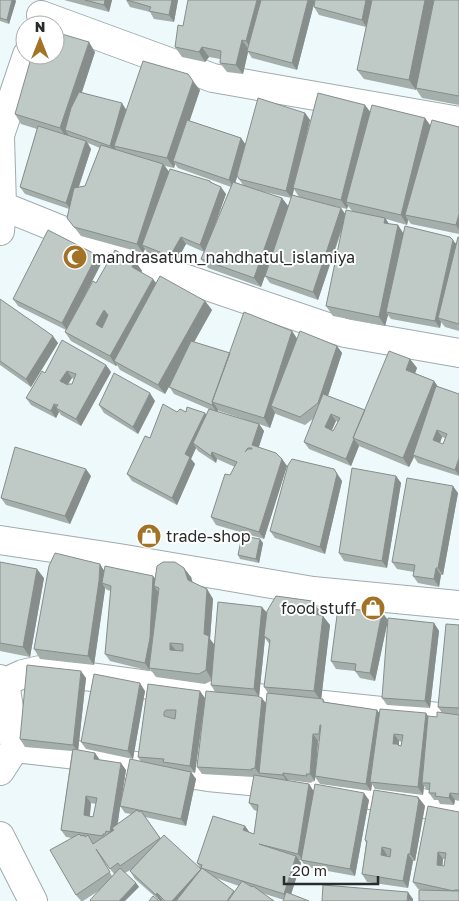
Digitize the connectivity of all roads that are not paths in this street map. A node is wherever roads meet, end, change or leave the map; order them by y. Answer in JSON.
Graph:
{"nodes":[{"id":1,"x":41,"y":13,"type":"edge"},
{"id":2,"x":24,"y":65,"type":"edge"},
{"id":3,"x":459,"y":122,"type":"edge"},
{"id":4,"x":0,"y":136,"type":"edge"},
{"id":5,"x":1,"y":218,"type":"edge"},
{"id":6,"x":459,"y":353,"type":"edge"},
{"id":7,"x":0,"y":540,"type":"edge"},
{"id":8,"x":459,"y":605,"type":"edge"},
{"id":9,"x":36,"y":644,"type":"edge"},
{"id":10,"x":31,"y":672,"type":"junction"},
{"id":11,"x":2,"y":680,"type":"edge"},
{"id":12,"x":459,"y":719,"type":"edge"},
{"id":13,"x":15,"y":748,"type":"junction"},
{"id":14,"x":0,"y":771,"type":"edge"},
{"id":15,"x":459,"y":808,"type":"edge"},
{"id":16,"x":0,"y":836,"type":"edge"},
{"id":17,"x":33,"y":901,"type":"edge"}],
"edges":[{"from":1,"to":3,"type":"street"},
{"from":2,"to":4,"type":"street"},
{"from":4,"to":5,"type":"street"},
{"from":5,"to":6,"type":"street"},
{"from":7,"to":8,"type":"street"},
{"from":9,"to":10,"type":"street"},
{"from":10,"to":11,"type":"street"},
{"from":10,"to":12,"type":"street"},
{"from":11,"to":13,"type":"street"},
{"from":13,"to":14,"type":"street"},
{"from":13,"to":15,"type":"street"},
{"from":16,"to":17,"type":"street"}]}
